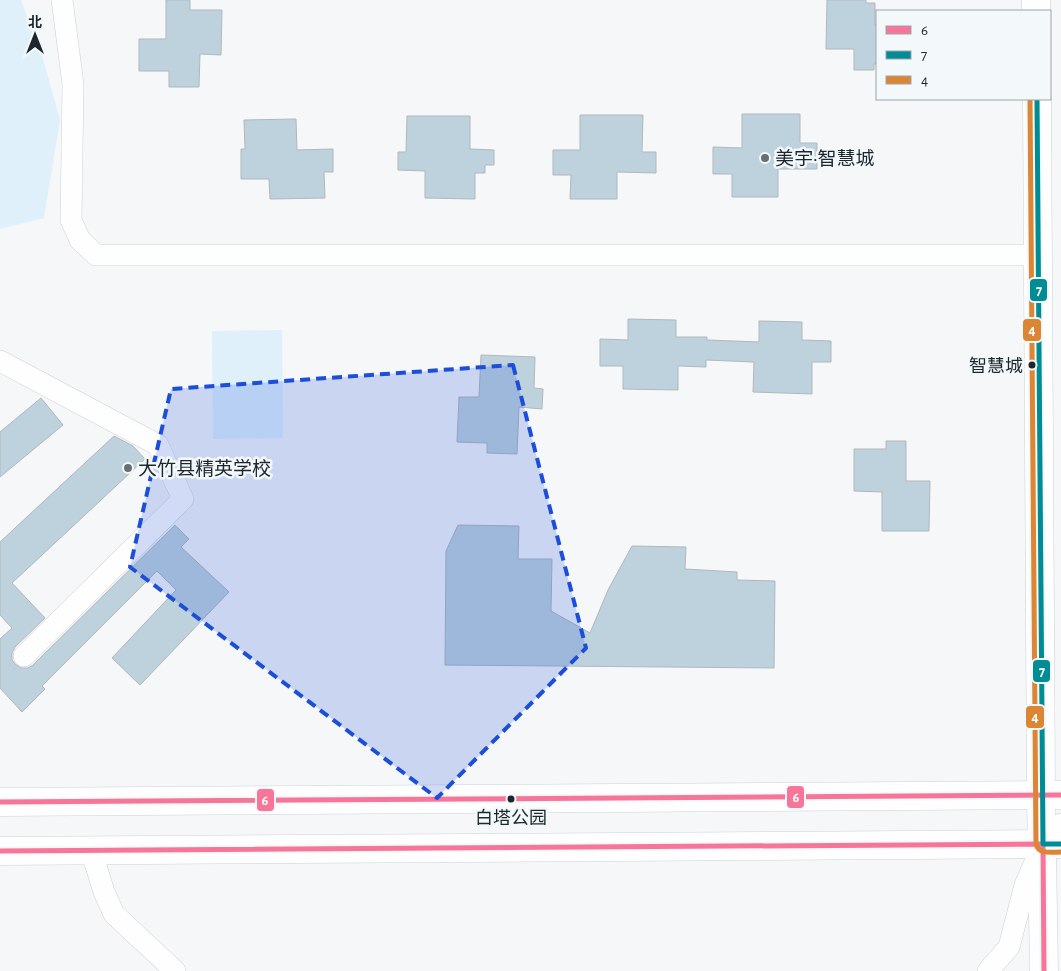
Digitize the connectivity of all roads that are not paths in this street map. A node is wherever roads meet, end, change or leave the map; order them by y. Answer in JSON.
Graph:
{"nodes":[{"id":1,"x":62,"y":0,"type":"edge"},
{"id":2,"x":1037,"y":100,"type":"edge"},
{"id":3,"x":1038,"y":255,"type":"junction"},
{"id":4,"x":0,"y":361,"type":"edge"},
{"id":5,"x":24,"y":656,"type":"dead end"},
{"id":6,"x":1051,"y":795,"type":"edge"},
{"id":7,"x":0,"y":802,"type":"edge"},
{"id":8,"x":1061,"y":824,"type":"edge"},
{"id":9,"x":1052,"y":844,"type":"edge"},
{"id":10,"x":92,"y":850,"type":"junction"},
{"id":11,"x":0,"y":851,"type":"edge"},
{"id":12,"x":175,"y":971,"type":"edge"},
{"id":13,"x":988,"y":971,"type":"edge"},
{"id":14,"x":1044,"y":971,"type":"edge"}],
"edges":[{"from":1,"to":3,"type":"street"},
{"from":2,"to":3,"type":"main road"},
{"from":3,"to":6,"type":"main road"},
{"from":4,"to":5,"type":"street"},
{"from":6,"to":7,"type":"main road"},
{"from":6,"to":9,"type":"main road"},
{"from":8,"to":9,"type":"street"},
{"from":9,"to":10,"type":"main road"},
{"from":9,"to":13,"type":"street"},
{"from":9,"to":14,"type":"main road"},
{"from":10,"to":11,"type":"main road"},
{"from":10,"to":12,"type":"street"}]}
